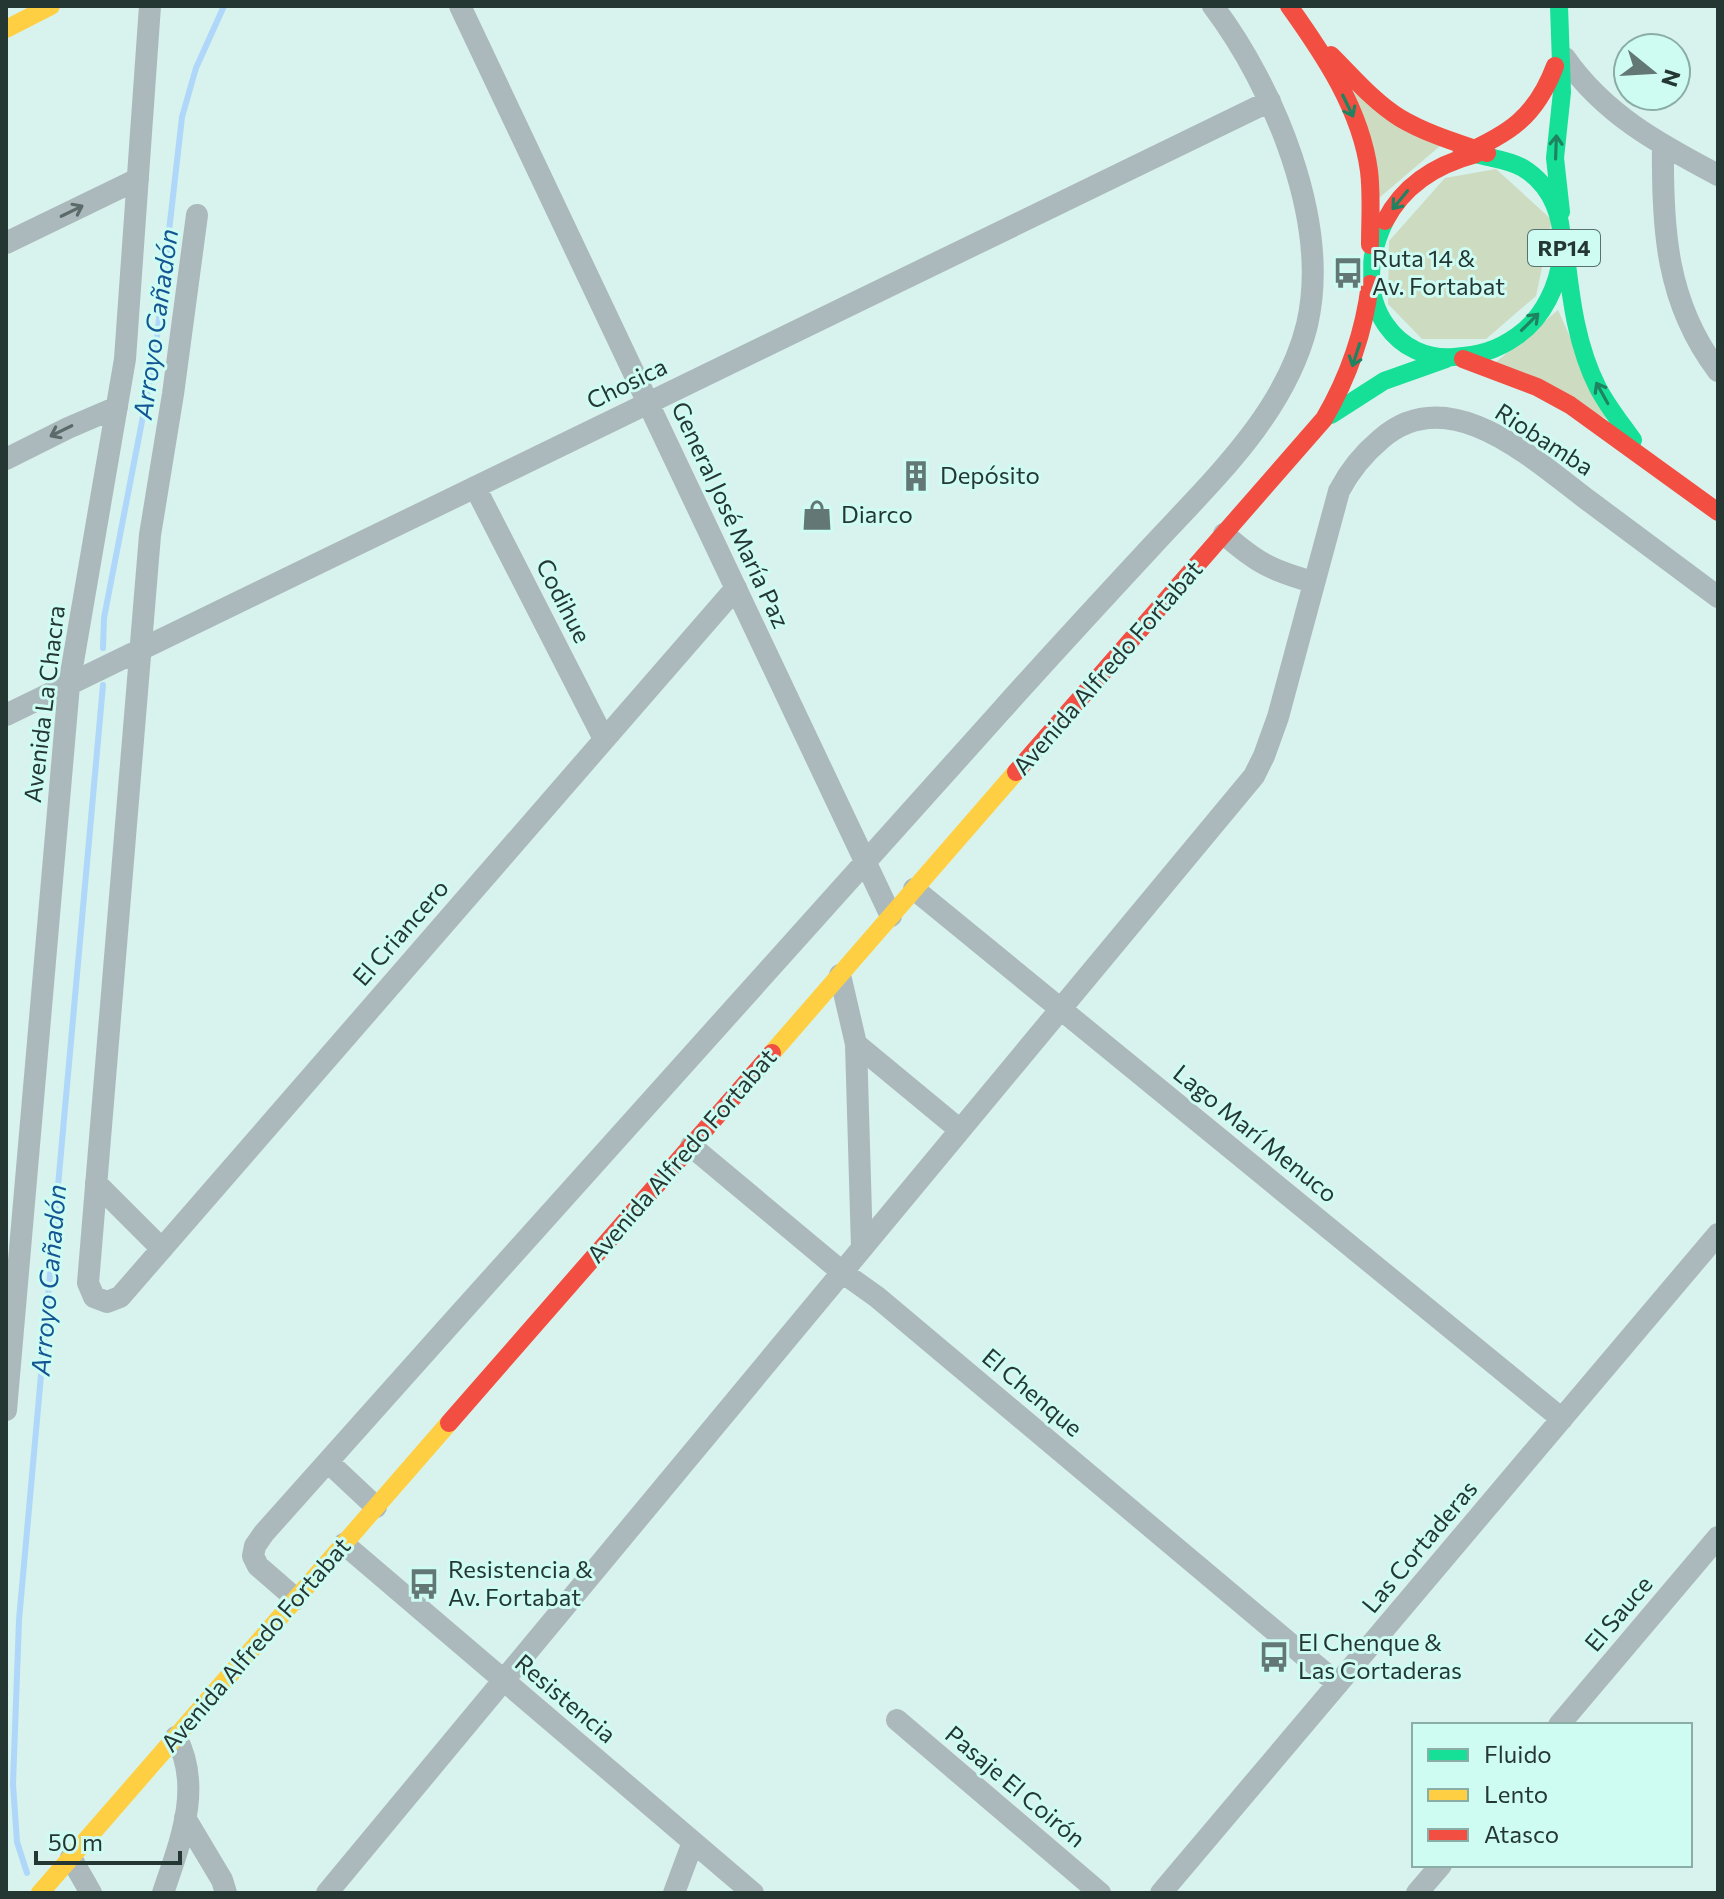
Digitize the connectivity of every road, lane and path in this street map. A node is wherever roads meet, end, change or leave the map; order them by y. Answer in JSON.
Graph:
{"nodes":[{"id":1,"x":51,"y":6,"type":"edge"},
{"id":2,"x":150,"y":6,"type":"edge"},
{"id":3,"x":460,"y":6,"type":"edge"},
{"id":4,"x":1213,"y":6,"type":"edge"},
{"id":5,"x":1289,"y":6,"type":"edge"},
{"id":6,"x":1559,"y":6,"type":"edge"},
{"id":7,"x":16,"y":18,"type":"edge"},
{"id":8,"x":1312,"y":37,"type":"junction"},
{"id":9,"x":1560,"y":50,"type":"junction"},
{"id":10,"x":1270,"y":101,"type":"junction"},
{"id":11,"x":1663,"y":146,"type":"junction"},
{"id":12,"x":1467,"y":152,"type":"junction"},
{"id":13,"x":1718,"y":175,"type":"edge"},
{"id":14,"x":138,"y":179,"type":"junction"},
{"id":15,"x":197,"y":215,"type":"dead end"},
{"id":16,"x":1563,"y":231,"type":"junction"},
{"id":17,"x":6,"y":243,"type":"edge"},
{"id":18,"x":1370,"y":275,"type":"junction"},
{"id":19,"x":1455,"y":359,"type":"junction"},
{"id":20,"x":1718,"y":371,"type":"edge"},
{"id":21,"x":648,"y":403,"type":"junction"},
{"id":22,"x":117,"y":407,"type":"junction"},
{"id":23,"x":1324,"y":419,"type":"junction"},
{"id":24,"x":1645,"y":458,"type":"junction"},
{"id":25,"x":6,"y":459,"type":"edge"},
{"id":26,"x":475,"y":487,"type":"junction"},
{"id":27,"x":1718,"y":512,"type":"edge"},
{"id":28,"x":1224,"y":534,"type":"junction"},
{"id":29,"x":1313,"y":582,"type":"junction"},
{"id":30,"x":736,"y":588,"type":"junction"},
{"id":31,"x":1718,"y":597,"type":"edge"},
{"id":32,"x":140,"y":650,"type":"junction"},
{"id":33,"x":69,"y":685,"type":"junction"},
{"id":34,"x":6,"y":715,"type":"edge"},
{"id":35,"x":604,"y":739,"type":"junction"},
{"id":36,"x":865,"y":862,"type":"junction"},
{"id":37,"x":914,"y":889,"type":"junction"},
{"id":38,"x":891,"y":916,"type":"junction"},
{"id":39,"x":840,"y":975,"type":"junction"},
{"id":40,"x":1061,"y":1008,"type":"junction"},
{"id":41,"x":856,"y":1044,"type":"junction"},
{"id":42,"x":960,"y":1130,"type":"junction"},
{"id":43,"x":691,"y":1146,"type":"junction"},
{"id":44,"x":96,"y":1183,"type":"junction"},
{"id":45,"x":1718,"y":1234,"type":"edge"},
{"id":46,"x":862,"y":1248,"type":"junction"},
{"id":47,"x":162,"y":1249,"type":"junction"},
{"id":48,"x":842,"y":1272,"type":"junction"},
{"id":49,"x":10,"y":1287,"type":"edge"},
{"id":50,"x":6,"y":1410,"type":"edge"},
{"id":51,"x":1562,"y":1419,"type":"junction"},
{"id":52,"x":328,"y":1462,"type":"junction"},
{"id":53,"x":376,"y":1507,"type":"junction"},
{"id":54,"x":1718,"y":1537,"type":"edge"},
{"id":55,"x":344,"y":1544,"type":"junction"},
{"id":56,"x":296,"y":1599,"type":"junction"},
{"id":57,"x":503,"y":1680,"type":"junction"},
{"id":58,"x":1338,"y":1684,"type":"junction"},
{"id":59,"x":897,"y":1720,"type":"dead end"},
{"id":60,"x":1561,"y":1723,"type":"edge"},
{"id":61,"x":176,"y":1737,"type":"junction"},
{"id":62,"x":185,"y":1818,"type":"junction"},
{"id":63,"x":693,"y":1842,"type":"junction"},
{"id":64,"x":71,"y":1858,"type":"junction"},
{"id":65,"x":1439,"y":1867,"type":"edge"},
{"id":66,"x":40,"y":1893,"type":"edge"},
{"id":67,"x":91,"y":1893,"type":"edge"},
{"id":68,"x":163,"y":1893,"type":"edge"},
{"id":69,"x":226,"y":1893,"type":"edge"},
{"id":70,"x":327,"y":1893,"type":"edge"},
{"id":71,"x":674,"y":1893,"type":"edge"},
{"id":72,"x":753,"y":1893,"type":"edge"},
{"id":73,"x":1100,"y":1893,"type":"edge"},
{"id":74,"x":1161,"y":1893,"type":"edge"},
{"id":75,"x":1417,"y":1893,"type":"edge"}],
"edges":[{"from":1,"to":7,"type":"main road"},
{"from":2,"to":14,"type":"street","name":"Avenida La Chacra"},
{"from":3,"to":21,"type":"street","name":"General José María Paz"},
{"from":4,"to":10,"type":"street"},
{"from":5,"to":8,"type":"main road","number":"RP14"},
{"from":6,"to":9,"type":"main road"},
{"from":8,"to":12,"type":"main road","number":"RP14"},
{"from":8,"to":18,"type":"main road","number":"RP14","one_way":true},
{"from":9,"to":11,"type":"street"},
{"from":9,"to":12,"type":"main road"},
{"from":16,"to":9,"type":"main road","one_way":true},
{"from":10,"to":21,"type":"street","name":"Chosica"},
{"from":10,"to":36,"type":"street"},
{"from":11,"to":13,"type":"street"},
{"from":11,"to":20,"type":"street"},
{"from":12,"to":16,"type":"main road","number":"RP14"},
{"from":12,"to":18,"type":"main road","one_way":true},
{"from":17,"to":14,"type":"street","one_way":true},
{"from":14,"to":22,"type":"street","name":"Avenida La Chacra"},
{"from":15,"to":32,"type":"street"},
{"from":19,"to":16,"type":"main road","number":"RP14","one_way":true},
{"from":24,"to":16,"type":"main road","number":"RP14","one_way":true},
{"from":18,"to":19,"type":"main road","number":"RP14"},
{"from":18,"to":23,"type":"main road","name":"Avenida Alfredo Fortabat","one_way":true},
{"from":19,"to":23,"type":"main road","name":"Avenida Alfredo Fortabat"},
{"from":19,"to":24,"type":"main road","number":"RP14"},
{"from":21,"to":26,"type":"street","name":"Chosica"},
{"from":21,"to":30,"type":"street","name":"General José María Paz"},
{"from":22,"to":25,"type":"street","one_way":true},
{"from":22,"to":33,"type":"street","name":"Avenida La Chacra"},
{"from":23,"to":28,"type":"main road","name":"Avenida Alfredo Fortabat"},
{"from":24,"to":27,"type":"main road","number":"RP14"},
{"from":26,"to":32,"type":"street","name":"Chosica"},
{"from":26,"to":35,"type":"street","name":"Codihue"},
{"from":28,"to":29,"type":"street"},
{"from":28,"to":37,"type":"main road","name":"Avenida Alfredo Fortabat"},
{"from":29,"to":31,"type":"street","name":"Riobamba"},
{"from":29,"to":40,"type":"street","name":"Riobamba"},
{"from":30,"to":35,"type":"street","name":"El Criancero"},
{"from":30,"to":36,"type":"street","name":"General José María Paz"},
{"from":32,"to":33,"type":"street","name":"Chosica"},
{"from":32,"to":44,"type":"street"},
{"from":33,"to":34,"type":"street","name":"Chosica"},
{"from":33,"to":49,"type":"street","name":"Avenida La Chacra"},
{"from":35,"to":47,"type":"street","name":"El Criancero"},
{"from":36,"to":38,"type":"street","name":"General José María Paz"},
{"from":36,"to":52,"type":"street"},
{"from":37,"to":38,"type":"main road","name":"Avenida Alfredo Fortabat"},
{"from":37,"to":40,"type":"street","name":"Lago Marí Menuco"},
{"from":38,"to":39,"type":"main road","name":"Avenida Alfredo Fortabat"},
{"from":39,"to":41,"type":"street"},
{"from":39,"to":43,"type":"main road","name":"Avenida Alfredo Fortabat"},
{"from":40,"to":42,"type":"street","name":"Riobamba"},
{"from":40,"to":51,"type":"street","name":"Lago Marí Menuco"},
{"from":41,"to":42,"type":"street"},
{"from":41,"to":46,"type":"street"},
{"from":42,"to":46,"type":"street","name":"Riobamba"},
{"from":43,"to":48,"type":"street","name":"El Chenque"},
{"from":43,"to":53,"type":"main road","name":"Avenida Alfredo Fortabat"},
{"from":44,"to":47,"type":"street"},
{"from":44,"to":47,"type":"street","name":"El Criancero"},
{"from":45,"to":51,"type":"street","name":"Las Cortaderas"},
{"from":46,"to":48,"type":"street","name":"Riobamba"},
{"from":48,"to":57,"type":"street","name":"Riobamba"},
{"from":48,"to":58,"type":"street","name":"El Chenque"},
{"from":49,"to":50,"type":"street","name":"Avenida La Chacra"},
{"from":51,"to":58,"type":"street","name":"Las Cortaderas"},
{"from":52,"to":53,"type":"street"},
{"from":52,"to":56,"type":"street"},
{"from":53,"to":55,"type":"main road","name":"Avenida Alfredo Fortabat"},
{"from":54,"to":60,"type":"street","name":"El Sauce"},
{"from":55,"to":56,"type":"main road","name":"Avenida Alfredo Fortabat"},
{"from":55,"to":57,"type":"street","name":"Resistencia"},
{"from":56,"to":61,"type":"main road","name":"Avenida Alfredo Fortabat"},
{"from":57,"to":63,"type":"street","name":"Resistencia"},
{"from":57,"to":70,"type":"street","name":"Riobamba"},
{"from":58,"to":74,"type":"street","name":"Las Cortaderas"},
{"from":59,"to":73,"type":"street","name":"Pasaje El Coirón"},
{"from":61,"to":62,"type":"street"},
{"from":61,"to":64,"type":"main road","name":"Avenida Alfredo Fortabat"},
{"from":62,"to":68,"type":"street"},
{"from":62,"to":69,"type":"street"},
{"from":63,"to":71,"type":"street"},
{"from":63,"to":72,"type":"street","name":"Resistencia"},
{"from":64,"to":66,"type":"main road","name":"Avenida Alfredo Fortabat"},
{"from":64,"to":67,"type":"street"},
{"from":65,"to":75,"type":"street"}]}
